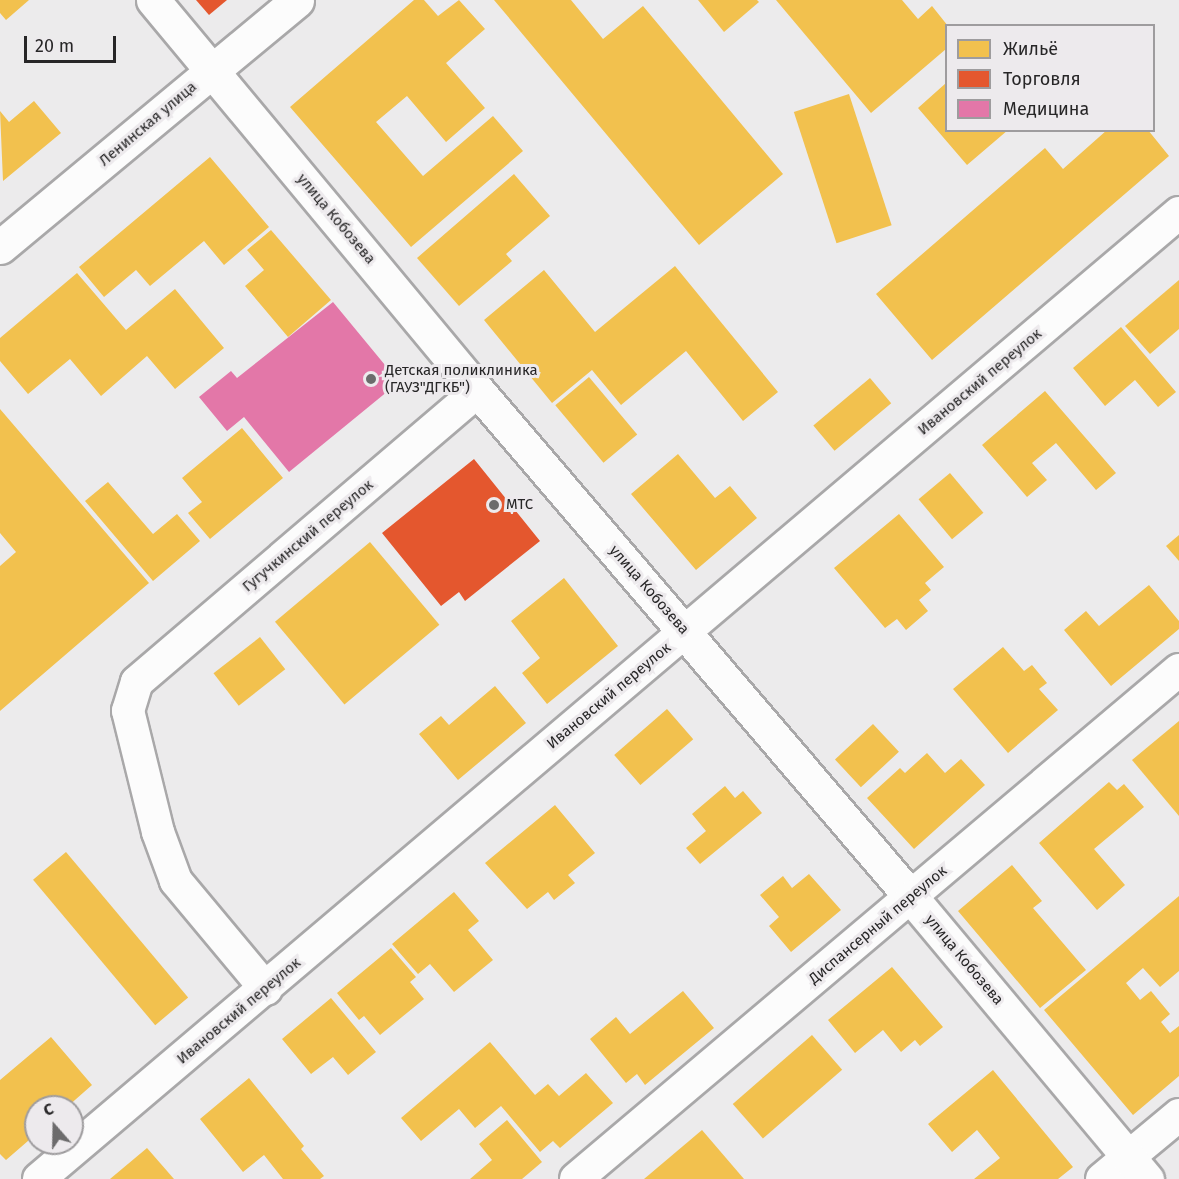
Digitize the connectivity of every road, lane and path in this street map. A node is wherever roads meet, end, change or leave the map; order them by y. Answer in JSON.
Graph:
{"nodes":[{"id":1,"x":153,"y":0,"type":"edge"},
{"id":2,"x":297,"y":0,"type":"edge"},
{"id":3,"x":212,"y":70,"type":"junction"},
{"id":4,"x":1179,"y":213,"type":"edge"},
{"id":5,"x":0,"y":247,"type":"edge"},
{"id":6,"x":478,"y":391,"type":"junction"},
{"id":7,"x":685,"y":632,"type":"junction"},
{"id":8,"x":1179,"y":670,"type":"edge"},
{"id":9,"x":911,"y":897,"type":"junction"},
{"id":10,"x":266,"y":989,"type":"junction"},
{"id":11,"x":1179,"y":1115,"type":"edge"},
{"id":12,"x":1138,"y":1168,"type":"edge"},
{"id":13,"x":39,"y":1179,"type":"edge"},
{"id":14,"x":576,"y":1179,"type":"edge"},
{"id":15,"x":1102,"y":1179,"type":"edge"}],
"edges":[{"from":1,"to":3,"type":"main road","name":"улица Кобозева"},
{"from":2,"to":3,"type":"main road","name":"Ленинская улица"},
{"from":3,"to":5,"type":"main road","name":"Ленинская улица"},
{"from":3,"to":6,"type":"main road","name":"улица Кобозева"},
{"from":4,"to":7,"type":"street","name":"Ивановский переулок"},
{"from":6,"to":7,"type":"main road","name":"улица Кобозева"},
{"from":6,"to":10,"type":"street","name":"Гугучкинский переулок"},
{"from":7,"to":9,"type":"main road","name":"улица Кобозева"},
{"from":7,"to":10,"type":"street","name":"Ивановский переулок"},
{"from":8,"to":9,"type":"street","name":"Диспансерный переулок"},
{"from":9,"to":12,"type":"main road","name":"улица Кобозева"},
{"from":9,"to":14,"type":"street","name":"Диспансерный переулок"},
{"from":10,"to":13,"type":"street","name":"Ивановский переулок"},
{"from":11,"to":12,"type":"street"},
{"from":12,"to":15,"type":"street"}]}
